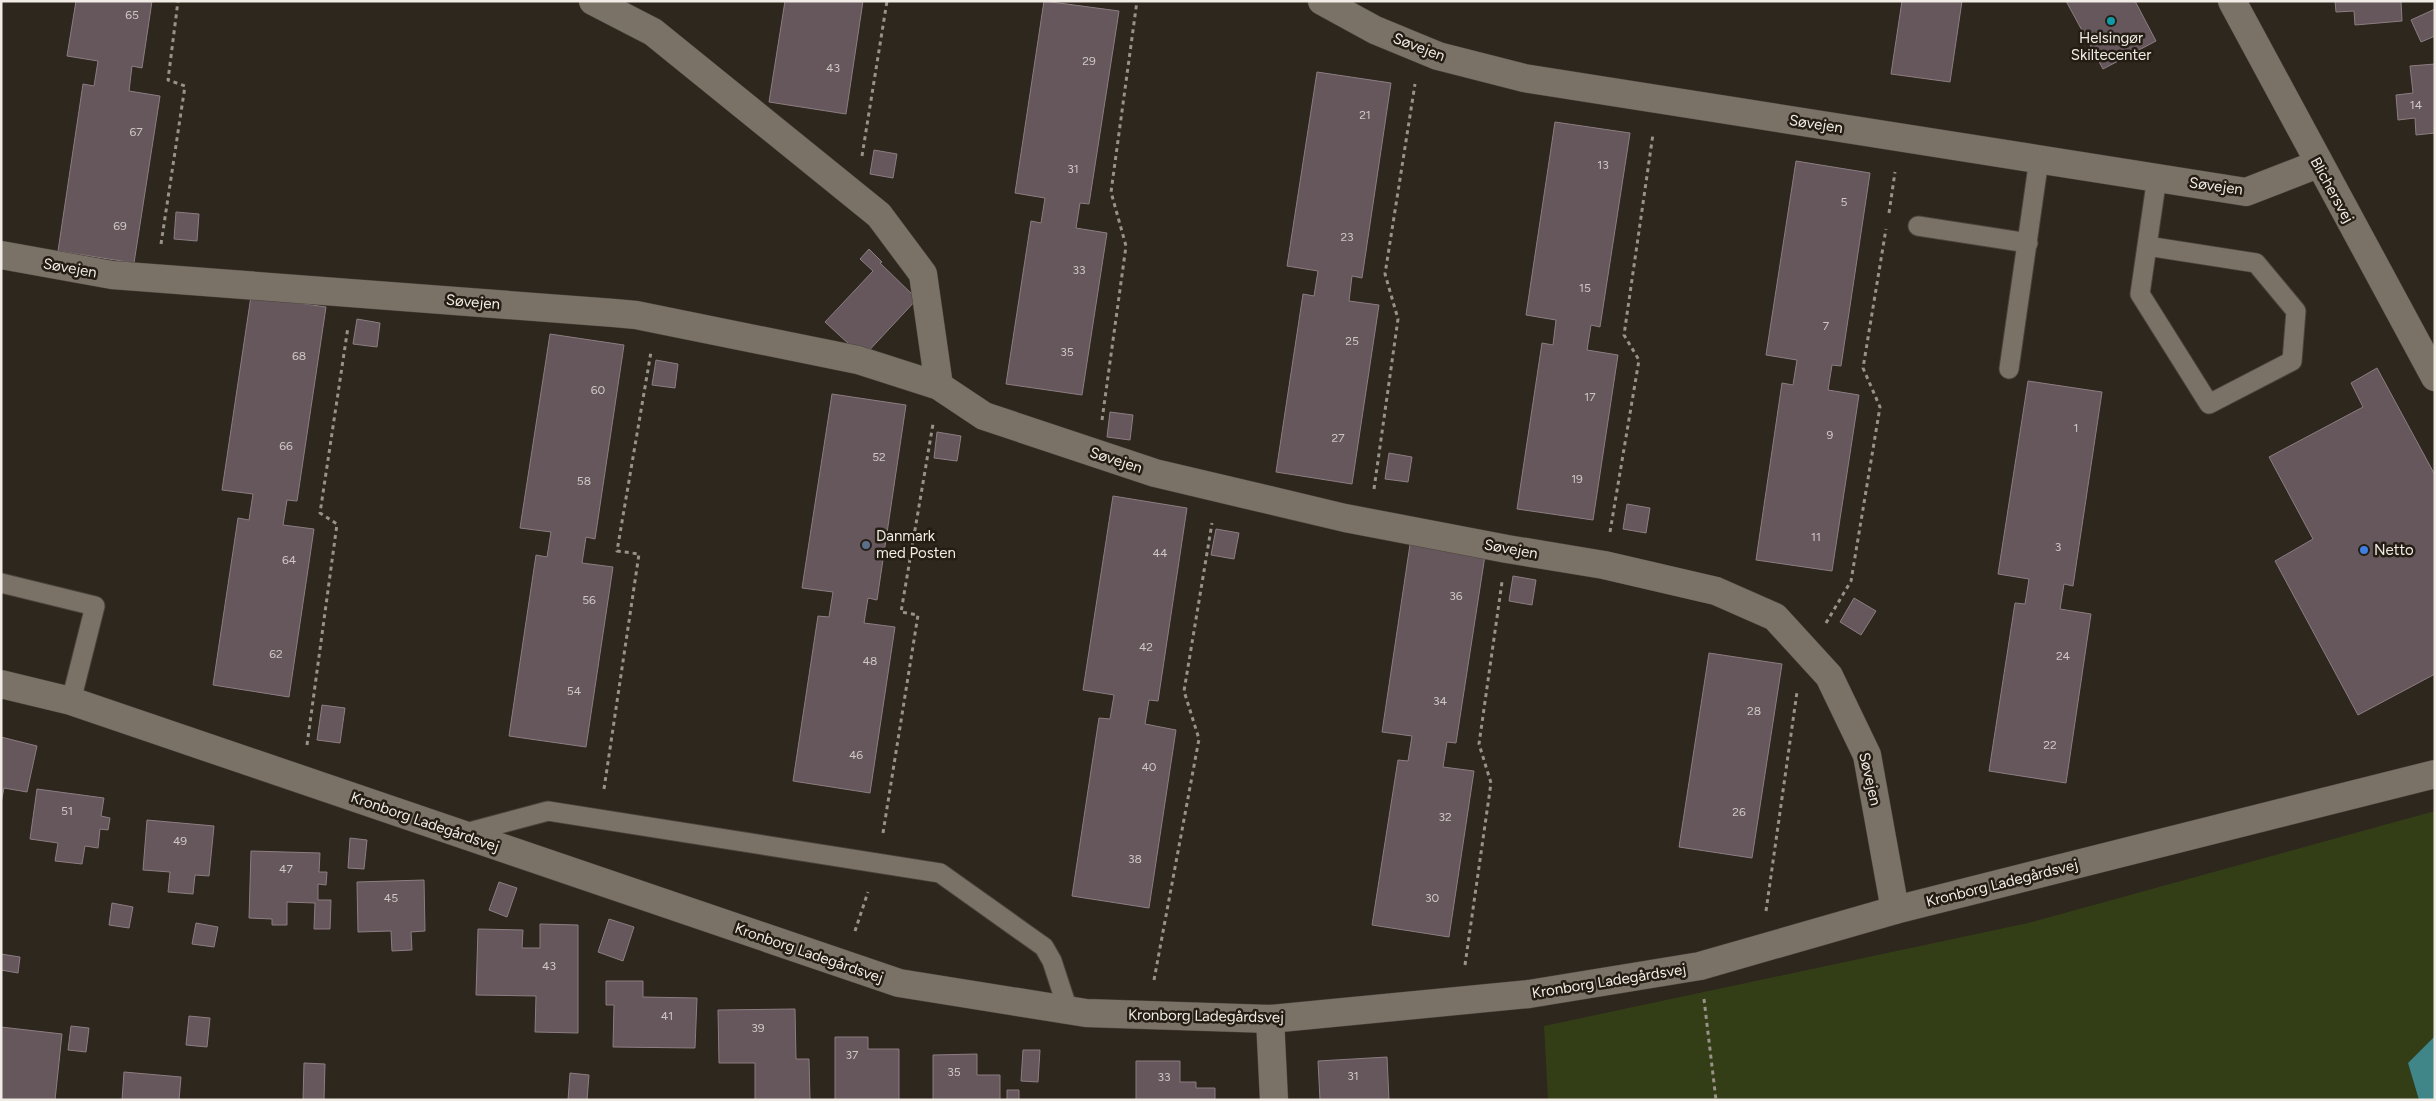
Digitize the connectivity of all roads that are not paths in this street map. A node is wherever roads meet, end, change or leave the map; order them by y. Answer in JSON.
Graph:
{"nodes":[{"id":1,"x":593,"y":1,"type":"edge"},
{"id":2,"x":1322,"y":1,"type":"edge"},
{"id":3,"x":2232,"y":1,"type":"edge"},
{"id":4,"x":2040,"y":159,"type":"junction"},
{"id":5,"x":2318,"y":164,"type":"junction"},
{"id":6,"x":2157,"y":177,"type":"junction"},
{"id":7,"x":1918,"y":226,"type":"dead end"},
{"id":8,"x":2028,"y":243,"type":"junction"},
{"id":9,"x":2147,"y":246,"type":"junction"},
{"id":10,"x":1,"y":255,"type":"edge"},
{"id":11,"x":2010,"y":369,"type":"dead end"},
{"id":12,"x":2435,"y":377,"type":"edge"},
{"id":13,"x":939,"y":386,"type":"junction"},
{"id":14,"x":1,"y":583,"type":"edge"},
{"id":15,"x":1,"y":684,"type":"edge"},
{"id":16,"x":71,"y":701,"type":"junction"},
{"id":17,"x":2435,"y":774,"type":"edge"},
{"id":18,"x":460,"y":834,"type":"junction"},
{"id":19,"x":1895,"y":910,"type":"junction"},
{"id":20,"x":1068,"y":1010,"type":"junction"},
{"id":21,"x":1270,"y":1019,"type":"junction"},
{"id":22,"x":1274,"y":1100,"type":"edge"}],
"edges":[{"from":1,"to":13,"type":"street"},
{"from":2,"to":4,"type":"street","name":"Søvejen"},
{"from":3,"to":5,"type":"street","name":"Blichersvej"},
{"from":4,"to":6,"type":"street","name":"Søvejen"},
{"from":4,"to":8,"type":"lane"},
{"from":5,"to":6,"type":"street","name":"Søvejen"},
{"from":5,"to":12,"type":"street","name":"Blichersvej"},
{"from":6,"to":9,"type":"lane"},
{"from":7,"to":8,"type":"lane"},
{"from":8,"to":11,"type":"lane"},
{"from":9,"to":9,"type":"lane"},
{"from":10,"to":13,"type":"street","name":"Søvejen"},
{"from":13,"to":19,"type":"street","name":"Søvejen"},
{"from":14,"to":16,"type":"lane"},
{"from":15,"to":16,"type":"street","name":"Kronborg Ladegårdsvej"},
{"from":16,"to":18,"type":"street","name":"Kronborg Ladegårdsvej"},
{"from":17,"to":19,"type":"street","name":"Kronborg Ladegårdsvej"},
{"from":18,"to":20,"type":"street","name":"Kronborg Ladegårdsvej"},
{"from":18,"to":20,"type":"lane"},
{"from":19,"to":21,"type":"street","name":"Kronborg Ladegårdsvej"},
{"from":20,"to":21,"type":"street","name":"Kronborg Ladegårdsvej"},
{"from":21,"to":22,"type":"street"}]}
